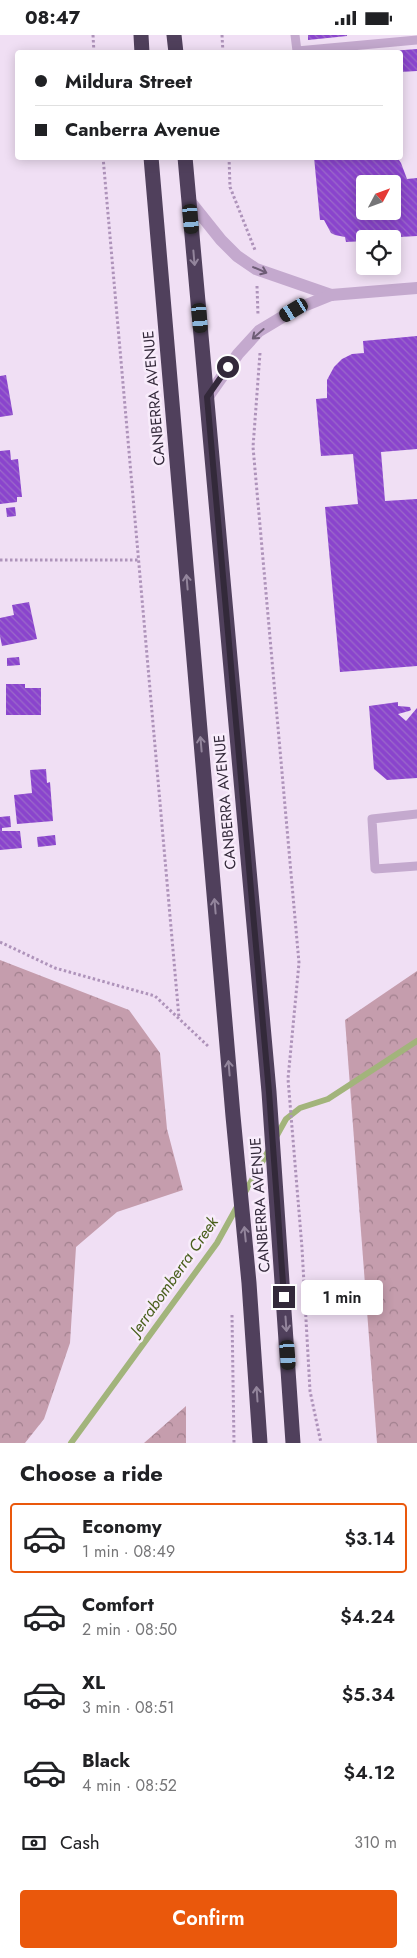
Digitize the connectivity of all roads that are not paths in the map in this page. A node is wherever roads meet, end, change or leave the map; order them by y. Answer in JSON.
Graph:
{"nodes":[{"id":1,"x":141,"y":35,"type":"edge"},
{"id":2,"x":174,"y":35,"type":"edge"},
{"id":3,"x":295,"y":35,"type":"edge"},
{"id":4,"x":417,"y":40,"type":"edge"},
{"id":5,"x":142,"y":50,"type":"edge"},
{"id":6,"x":176,"y":50,"type":"edge"},
{"id":7,"x":296,"y":50,"type":"edge"},
{"id":8,"x":307,"y":50,"type":"edge"},
{"id":9,"x":151,"y":160,"type":"edge"},
{"id":10,"x":185,"y":160,"type":"edge"},
{"id":11,"x":189,"y":200,"type":"junction"},
{"id":12,"x":417,"y":288,"type":"edge"},
{"id":13,"x":331,"y":295,"type":"junction"},
{"id":14,"x":207,"y":397,"type":"junction"},
{"id":15,"x":417,"y":814,"type":"edge"},
{"id":16,"x":417,"y":866,"type":"edge"},
{"id":17,"x":260,"y":1443,"type":"edge"},
{"id":18,"x":294,"y":1443,"type":"edge"}],
"edges":[{"from":1,"to":5,"type":"highway"},
{"from":2,"to":6,"type":"highway"},
{"from":3,"to":7,"type":"lane"},
{"from":4,"to":8,"type":"lane"},
{"from":17,"to":9,"type":"highway","name":"CANBERRA AVENUE","one_way":true},
{"from":10,"to":11,"type":"highway","name":"CANBERRA AVENUE"},
{"from":11,"to":13,"type":"street","one_way":true},
{"from":11,"to":14,"type":"highway","name":"CANBERRA AVENUE","one_way":true},
{"from":12,"to":13,"type":"street"},
{"from":13,"to":14,"type":"street","one_way":true},
{"from":14,"to":18,"type":"highway","name":"CANBERRA AVENUE","one_way":true},
{"from":15,"to":16,"type":"lane"}]}
